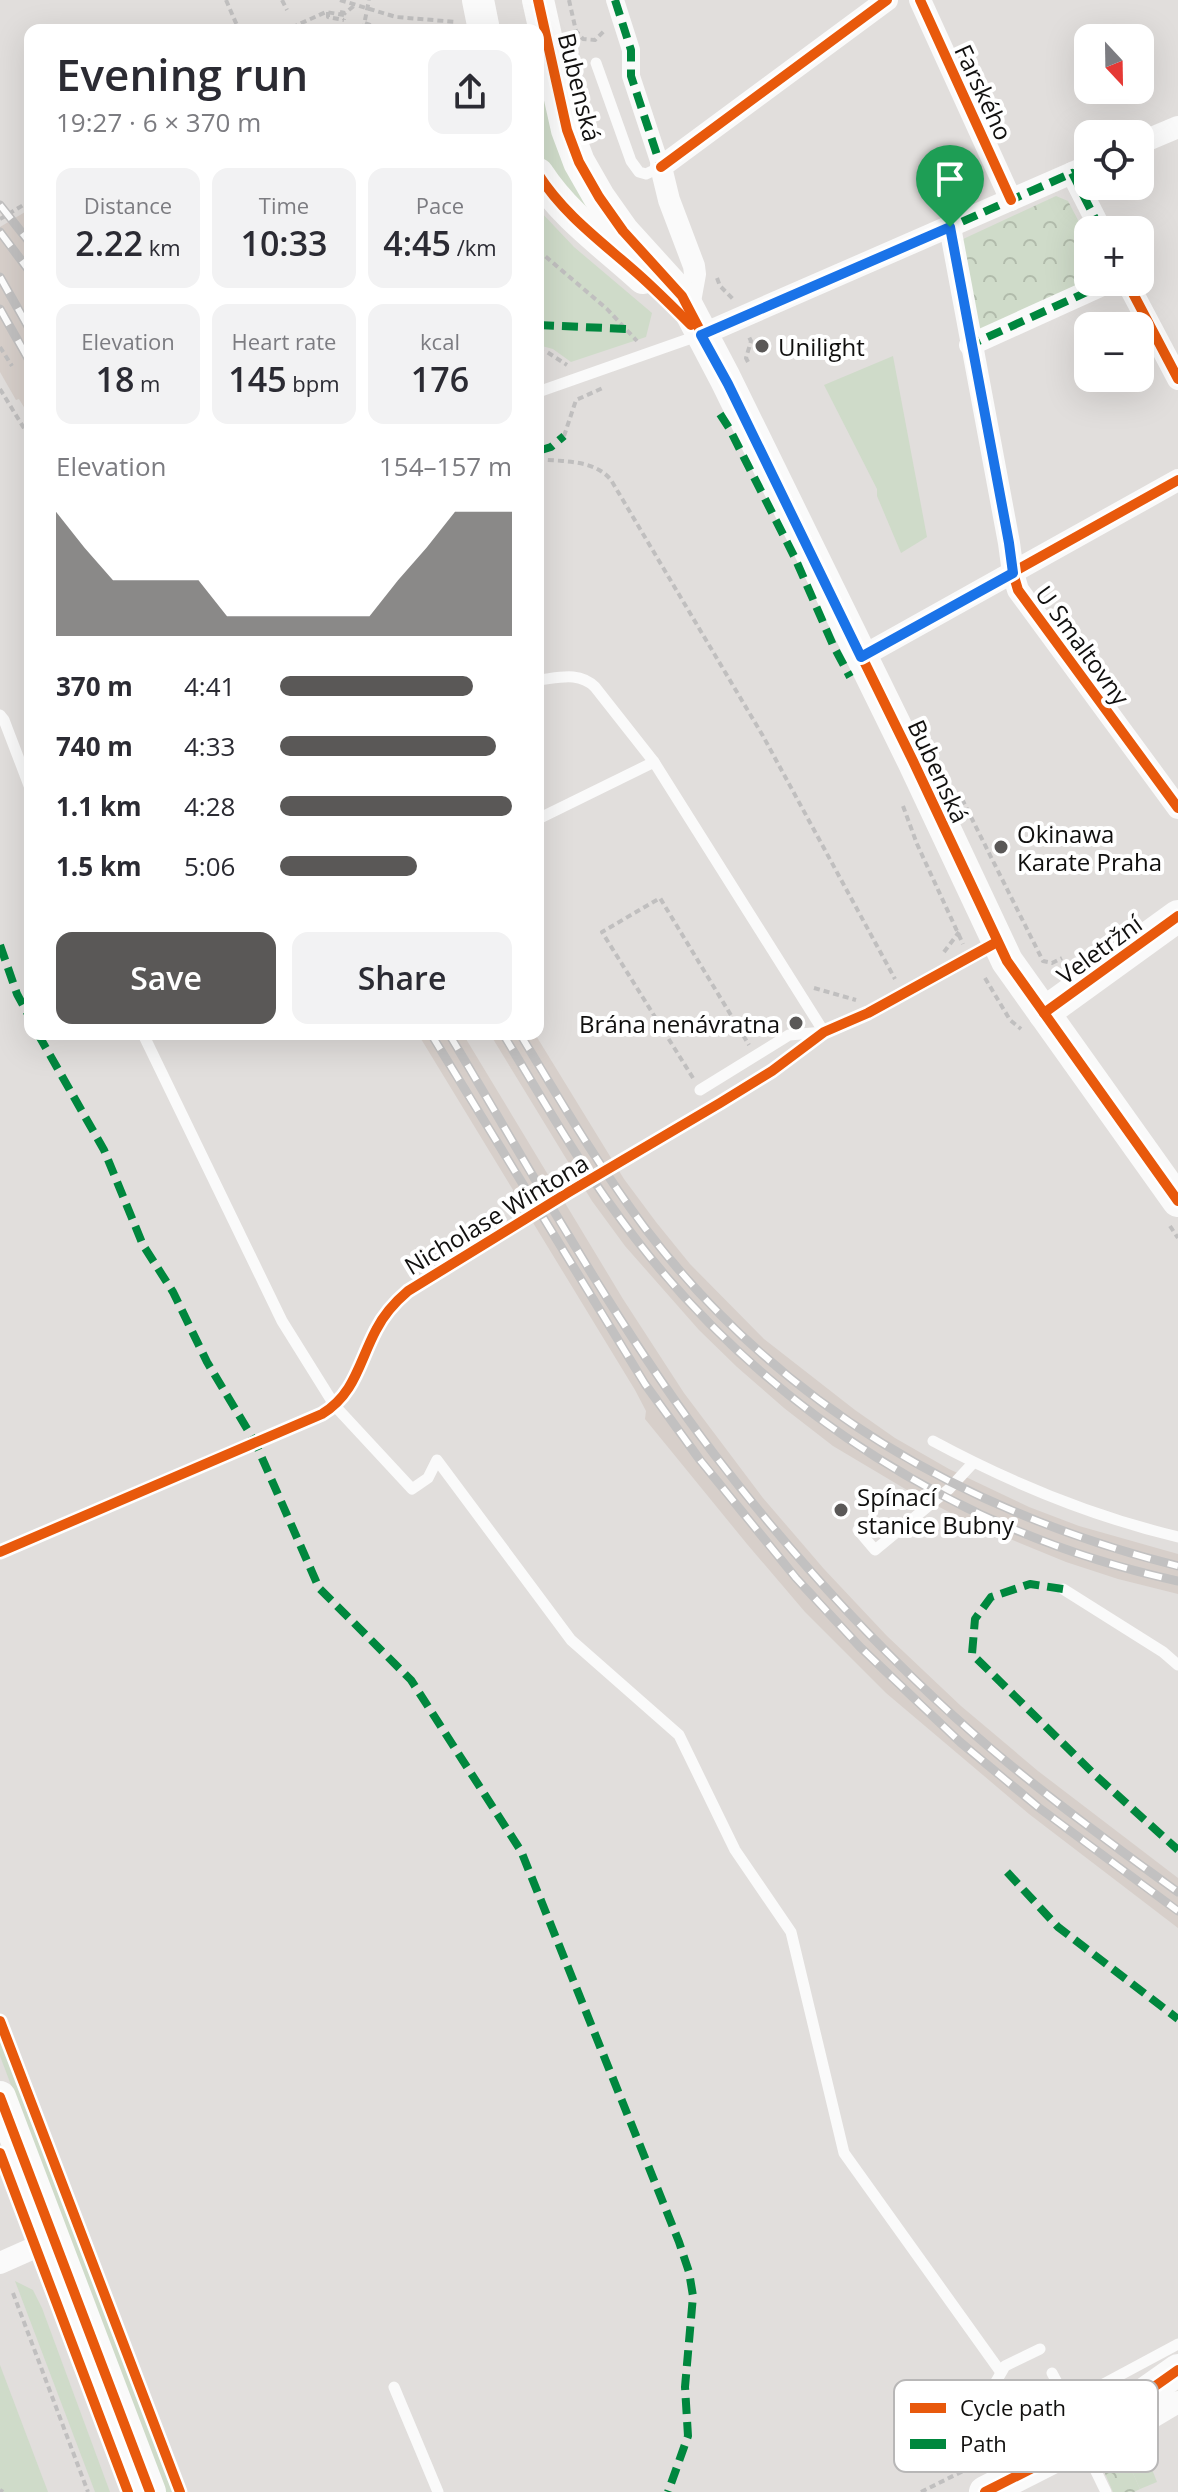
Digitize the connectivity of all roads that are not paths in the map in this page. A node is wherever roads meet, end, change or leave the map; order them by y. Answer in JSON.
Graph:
{"nodes":[{"id":1,"x":537,"y":0,"type":"edge"},
{"id":2,"x":615,"y":0,"type":"edge"},
{"id":3,"x":887,"y":0,"type":"edge"},
{"id":4,"x":920,"y":0,"type":"edge"},
{"id":5,"x":539,"y":24,"type":"edge"},
{"id":6,"x":544,"y":51,"type":"edge"},
{"id":7,"x":596,"y":63,"type":"dead end"},
{"id":8,"x":544,"y":87,"type":"edge"},
{"id":9,"x":1178,"y":127,"type":"edge"},
{"id":10,"x":567,"y":130,"type":"junction"},
{"id":11,"x":1154,"y":137,"type":"edge"},
{"id":12,"x":661,"y":167,"type":"junction"},
{"id":13,"x":1074,"y":172,"type":"edge"},
{"id":14,"x":544,"y":182,"type":"edge"},
{"id":15,"x":1011,"y":200,"type":"junction"},
{"id":16,"x":950,"y":227,"type":"junction"},
{"id":17,"x":1078,"y":296,"type":"edge"},
{"id":18,"x":1134,"y":296,"type":"edge"},
{"id":19,"x":695,"y":321,"type":"junction"},
{"id":20,"x":970,"y":345,"type":"junction"},
{"id":21,"x":1178,"y":379,"type":"edge"},
{"id":22,"x":544,"y":389,"type":"edge"},
{"id":23,"x":1178,"y":480,"type":"edge"},
{"id":24,"x":1013,"y":573,"type":"junction"},
{"id":25,"x":861,"y":657,"type":"junction"},
{"id":26,"x":544,"y":679,"type":"edge"},
{"id":27,"x":0,"y":715,"type":"edge"},
{"id":28,"x":654,"y":762,"type":"junction"},
{"id":29,"x":24,"y":772,"type":"edge"},
{"id":30,"x":1178,"y":808,"type":"edge"},
{"id":31,"x":544,"y":816,"type":"edge"},
{"id":32,"x":1178,"y":916,"type":"edge"},
{"id":33,"x":997,"y":942,"type":"junction"},
{"id":34,"x":1044,"y":1013,"type":"junction"},
{"id":35,"x":824,"y":1032,"type":"junction"},
{"id":36,"x":146,"y":1040,"type":"edge"},
{"id":37,"x":700,"y":1090,"type":"road end"},
{"id":38,"x":1178,"y":1201,"type":"edge"},
{"id":39,"x":933,"y":1441,"type":"dead end"},
{"id":40,"x":973,"y":1463,"type":"junction"},
{"id":41,"x":858,"y":1530,"type":"dead end"},
{"id":42,"x":1178,"y":1537,"type":"edge"},
{"id":43,"x":1063,"y":1589,"type":"dead end"},
{"id":44,"x":1178,"y":1665,"type":"edge"},
{"id":45,"x":0,"y":2097,"type":"edge"},
{"id":46,"x":0,"y":2153,"type":"edge"},
{"id":47,"x":36,"y":2247,"type":"junction"},
{"id":48,"x":0,"y":2263,"type":"edge"},
{"id":49,"x":1178,"y":2344,"type":"edge"},
{"id":50,"x":1040,"y":2349,"type":"dead end"},
{"id":51,"x":1178,"y":2370,"type":"edge"},
{"id":52,"x":1000,"y":2371,"type":"junction"},
{"id":53,"x":1052,"y":2373,"type":"dead end"},
{"id":54,"x":996,"y":2380,"type":"edge"},
{"id":55,"x":1056,"y":2380,"type":"edge"},
{"id":56,"x":1111,"y":2380,"type":"edge"},
{"id":57,"x":1158,"y":2384,"type":"edge"},
{"id":58,"x":394,"y":2387,"type":"dead end"},
{"id":59,"x":1178,"y":2402,"type":"edge"},
{"id":60,"x":1158,"y":2414,"type":"edge"},
{"id":61,"x":1024,"y":2472,"type":"edge"},
{"id":62,"x":1101,"y":2472,"type":"edge"},
{"id":63,"x":128,"y":2492,"type":"edge"},
{"id":64,"x":150,"y":2492,"type":"edge"},
{"id":65,"x":438,"y":2492,"type":"edge"},
{"id":66,"x":985,"y":2492,"type":"edge"},
{"id":67,"x":1106,"y":2492,"type":"edge"}],
"edges":[{"from":1,"to":5,"type":"main road","name":"Bubenská"},
{"from":2,"to":12,"type":"street"},
{"from":3,"to":12,"type":"street"},
{"from":4,"to":15,"type":"street","name":"Farského"},
{"from":6,"to":10,"type":"main road","name":"Bubenská"},
{"from":7,"to":12,"type":"lane"},
{"from":8,"to":10,"type":"main road"},
{"from":9,"to":11,"type":"street"},
{"from":10,"to":19,"type":"main road","name":"Bubenská"},
{"from":12,"to":19,"type":"street"},
{"from":13,"to":15,"type":"street"},
{"from":14,"to":19,"type":"main road","name":"Bubenská"},
{"from":15,"to":16,"type":"street"},
{"from":16,"to":19,"type":"street"},
{"from":16,"to":20,"type":"street","name":"U Smaltovny"},
{"from":17,"to":20,"type":"street"},
{"from":18,"to":21,"type":"street"},
{"from":19,"to":22,"type":"lane"},
{"from":19,"to":25,"type":"main road","name":"Bubenská"},
{"from":20,"to":24,"type":"street","name":"U Smaltovny"},
{"from":23,"to":24,"type":"street"},
{"from":24,"to":25,"type":"street"},
{"from":24,"to":30,"type":"street","name":"U Smaltovny"},
{"from":25,"to":33,"type":"main road","name":"Bubenská"},
{"from":26,"to":28,"type":"lane"},
{"from":27,"to":29,"type":"lane"},
{"from":28,"to":31,"type":"lane"},
{"from":28,"to":35,"type":"lane"},
{"from":32,"to":34,"type":"main road","name":"Veletržní"},
{"from":33,"to":34,"type":"main road","name":"Bubenská"},
{"from":33,"to":35,"type":"lane"},
{"from":34,"to":38,"type":"main road","name":"Bubenská"},
{"from":35,"to":37,"type":"lane"},
{"from":36,"to":52,"type":"lane"},
{"from":39,"to":40,"type":"lane"},
{"from":40,"to":41,"type":"lane"},
{"from":40,"to":42,"type":"lane"},
{"from":43,"to":44,"type":"lane"},
{"from":45,"to":64,"type":"main road"},
{"from":46,"to":47,"type":"main road"},
{"from":47,"to":48,"type":"street"},
{"from":47,"to":63,"type":"main road"},
{"from":49,"to":56,"type":"lane"},
{"from":50,"to":52,"type":"lane"},
{"from":51,"to":57,"type":"main road"},
{"from":52,"to":54,"type":"lane"},
{"from":53,"to":55,"type":"lane"},
{"from":58,"to":65,"type":"lane"},
{"from":59,"to":60,"type":"street"},
{"from":61,"to":66,"type":"main road"},
{"from":62,"to":67,"type":"lane"}]}
